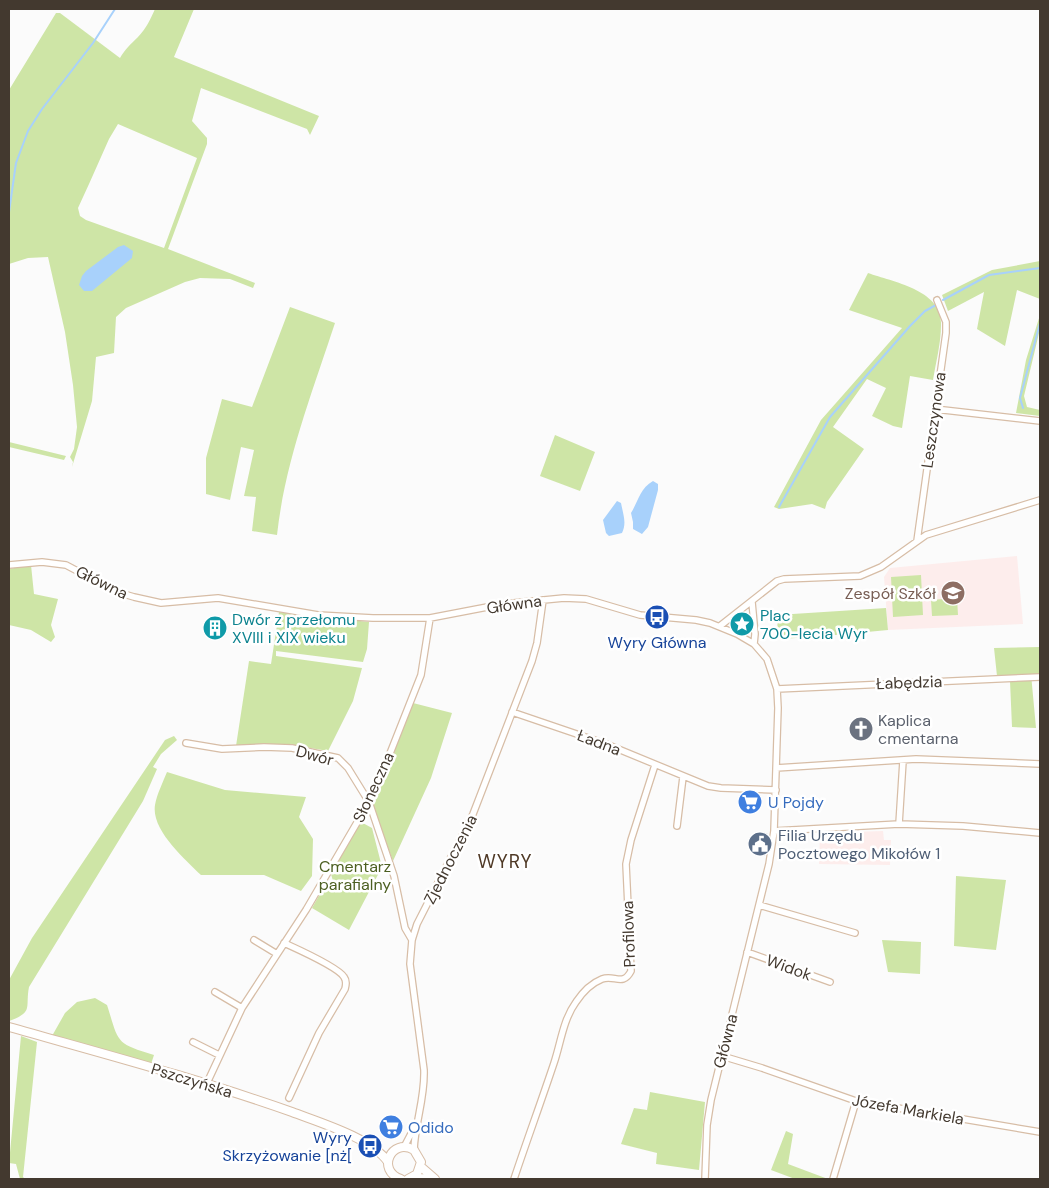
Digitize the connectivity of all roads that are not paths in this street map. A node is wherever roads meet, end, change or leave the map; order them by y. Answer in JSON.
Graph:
{"nodes":[{"id":1,"x":937,"y":300,"type":"dead end"},
{"id":2,"x":935,"y":409,"type":"junction"},
{"id":3,"x":1040,"y":421,"type":"edge"},
{"id":4,"x":1040,"y":500,"type":"edge"},
{"id":5,"x":917,"y":541,"type":"junction"},
{"id":6,"x":9,"y":565,"type":"edge"},
{"id":7,"x":543,"y":600,"type":"junction"},
{"id":8,"x":752,"y":602,"type":"junction"},
{"id":9,"x":430,"y":618,"type":"junction"},
{"id":10,"x":720,"y":626,"type":"junction"},
{"id":11,"x":754,"y":644,"type":"junction"},
{"id":12,"x":1040,"y":677,"type":"edge"},
{"id":13,"x":777,"y":689,"type":"junction"},
{"id":14,"x":512,"y":712,"type":"junction"},
{"id":15,"x":186,"y":743,"type":"dead end"},
{"id":16,"x":904,"y":761,"type":"junction"},
{"id":17,"x":1040,"y":764,"type":"edge"},
{"id":18,"x":655,"y":765,"type":"junction"},
{"id":19,"x":776,"y":768,"type":"junction"},
{"id":20,"x":683,"y":777,"type":"junction"},
{"id":21,"x":776,"y":790,"type":"junction"},
{"id":22,"x":368,"y":802,"type":"junction"},
{"id":23,"x":899,"y":824,"type":"junction"},
{"id":24,"x":677,"y":826,"type":"dead end"},
{"id":25,"x":774,"y":831,"type":"junction"},
{"id":26,"x":1040,"y":833,"type":"edge"},
{"id":27,"x":759,"y":905,"type":"junction"},
{"id":28,"x":855,"y":933,"type":"dead end"},
{"id":29,"x":254,"y":940,"type":"dead end"},
{"id":30,"x":412,"y":940,"type":"junction"},
{"id":31,"x":284,"y":943,"type":"junction"},
{"id":32,"x":747,"y":952,"type":"junction"},
{"id":33,"x":277,"y":954,"type":"junction"},
{"id":34,"x":830,"y":982,"type":"dead end"},
{"id":35,"x":215,"y":992,"type":"dead end"},
{"id":36,"x":242,"y":1008,"type":"junction"},
{"id":37,"x":9,"y":1027,"type":"edge"},
{"id":38,"x":193,"y":1042,"type":"dead end"},
{"id":39,"x":219,"y":1055,"type":"junction"},
{"id":40,"x":722,"y":1056,"type":"junction"},
{"id":41,"x":206,"y":1083,"type":"junction"},
{"id":42,"x":289,"y":1098,"type":"dead end"},
{"id":43,"x":856,"y":1101,"type":"junction"},
{"id":44,"x":416,"y":1124,"type":"junction"},
{"id":45,"x":1040,"y":1132,"type":"edge"},
{"id":46,"x":370,"y":1146,"type":"junction"},
{"id":47,"x":404,"y":1147,"type":"junction"},
{"id":48,"x":394,"y":1150,"type":"junction"},
{"id":49,"x":414,"y":1150,"type":"junction"},
{"id":50,"x":388,"y":1162,"type":"junction"},
{"id":51,"x":420,"y":1166,"type":"junction"},
{"id":52,"x":397,"y":1178,"type":"edge"},
{"id":53,"x":411,"y":1178,"type":"edge"},
{"id":54,"x":427,"y":1179,"type":"edge"},
{"id":55,"x":435,"y":1179,"type":"edge"},
{"id":56,"x":514,"y":1179,"type":"edge"},
{"id":57,"x":705,"y":1179,"type":"edge"},
{"id":58,"x":833,"y":1179,"type":"edge"}],
"edges":[{"from":1,"to":2,"type":"street","name":"Leszczynowa"},
{"from":2,"to":3,"type":"street"},
{"from":2,"to":5,"type":"street","name":"Leszczynowa"},
{"from":4,"to":5,"type":"street"},
{"from":5,"to":8,"type":"street"},
{"from":6,"to":9,"type":"street","name":"Główna"},
{"from":7,"to":9,"type":"street","name":"Główna"},
{"from":7,"to":10,"type":"street","name":"Główna"},
{"from":7,"to":14,"type":"street","name":"Zjednoczenia"},
{"from":8,"to":10,"type":"street"},
{"from":8,"to":11,"type":"street"},
{"from":9,"to":22,"type":"street","name":"Słoneczna"},
{"from":10,"to":11,"type":"street","name":"Główna"},
{"from":11,"to":13,"type":"street","name":"Główna"},
{"from":12,"to":13,"type":"street","name":"Łabędzia"},
{"from":13,"to":19,"type":"street","name":"Główna"},
{"from":14,"to":18,"type":"street","name":"Ładna"},
{"from":14,"to":30,"type":"street","name":"Zjednoczenia"},
{"from":15,"to":22,"type":"street","name":"Dwór"},
{"from":16,"to":17,"type":"street"},
{"from":16,"to":19,"type":"street"},
{"from":16,"to":23,"type":"street"},
{"from":18,"to":20,"type":"street","name":"Ładna"},
{"from":18,"to":56,"type":"street","name":"Profilowa"},
{"from":19,"to":21,"type":"street","name":"Główna"},
{"from":20,"to":21,"type":"street","name":"Ładna"},
{"from":20,"to":24,"type":"street"},
{"from":21,"to":25,"type":"street","name":"Główna"},
{"from":22,"to":30,"type":"street","name":"Dwór"},
{"from":22,"to":31,"type":"street","name":"Słoneczna"},
{"from":23,"to":25,"type":"street"},
{"from":23,"to":26,"type":"street"},
{"from":25,"to":27,"type":"street","name":"Główna"},
{"from":27,"to":28,"type":"street"},
{"from":27,"to":32,"type":"street","name":"Główna"},
{"from":29,"to":33,"type":"street"},
{"from":30,"to":44,"type":"street","name":"Zjednoczenia"},
{"from":31,"to":33,"type":"street","name":"Słoneczna"},
{"from":31,"to":42,"type":"street"},
{"from":32,"to":34,"type":"street","name":"Widok"},
{"from":32,"to":40,"type":"street","name":"Główna"},
{"from":33,"to":36,"type":"street","name":"Słoneczna"},
{"from":35,"to":36,"type":"street"},
{"from":36,"to":39,"type":"street","name":"Słoneczna"},
{"from":37,"to":41,"type":"main road","name":"Pszczyńska"},
{"from":38,"to":39,"type":"street"},
{"from":39,"to":41,"type":"street","name":"Słoneczna"},
{"from":40,"to":43,"type":"street","name":"Józefa Markiela"},
{"from":40,"to":57,"type":"street","name":"Główna"},
{"from":41,"to":46,"type":"main road","name":"Pszczyńska"},
{"from":43,"to":45,"type":"street","name":"Józefa Markiela"},
{"from":43,"to":58,"type":"street"},
{"from":44,"to":47,"type":"street","name":"Zjednoczenia"},
{"from":44,"to":49,"type":"street","name":"Zjednoczenia"},
{"from":46,"to":48,"type":"main road","name":"Pszczyńska"},
{"from":46,"to":50,"type":"main road","name":"Pszczyńska"},
{"from":47,"to":48,"type":"main road"},
{"from":47,"to":49,"type":"main road"},
{"from":48,"to":50,"type":"main road"},
{"from":49,"to":51,"type":"main road"},
{"from":50,"to":52,"type":"main road"},
{"from":51,"to":53,"type":"main road"},
{"from":51,"to":55,"type":"main road"},
{"from":53,"to":54,"type":"main road"}]}
